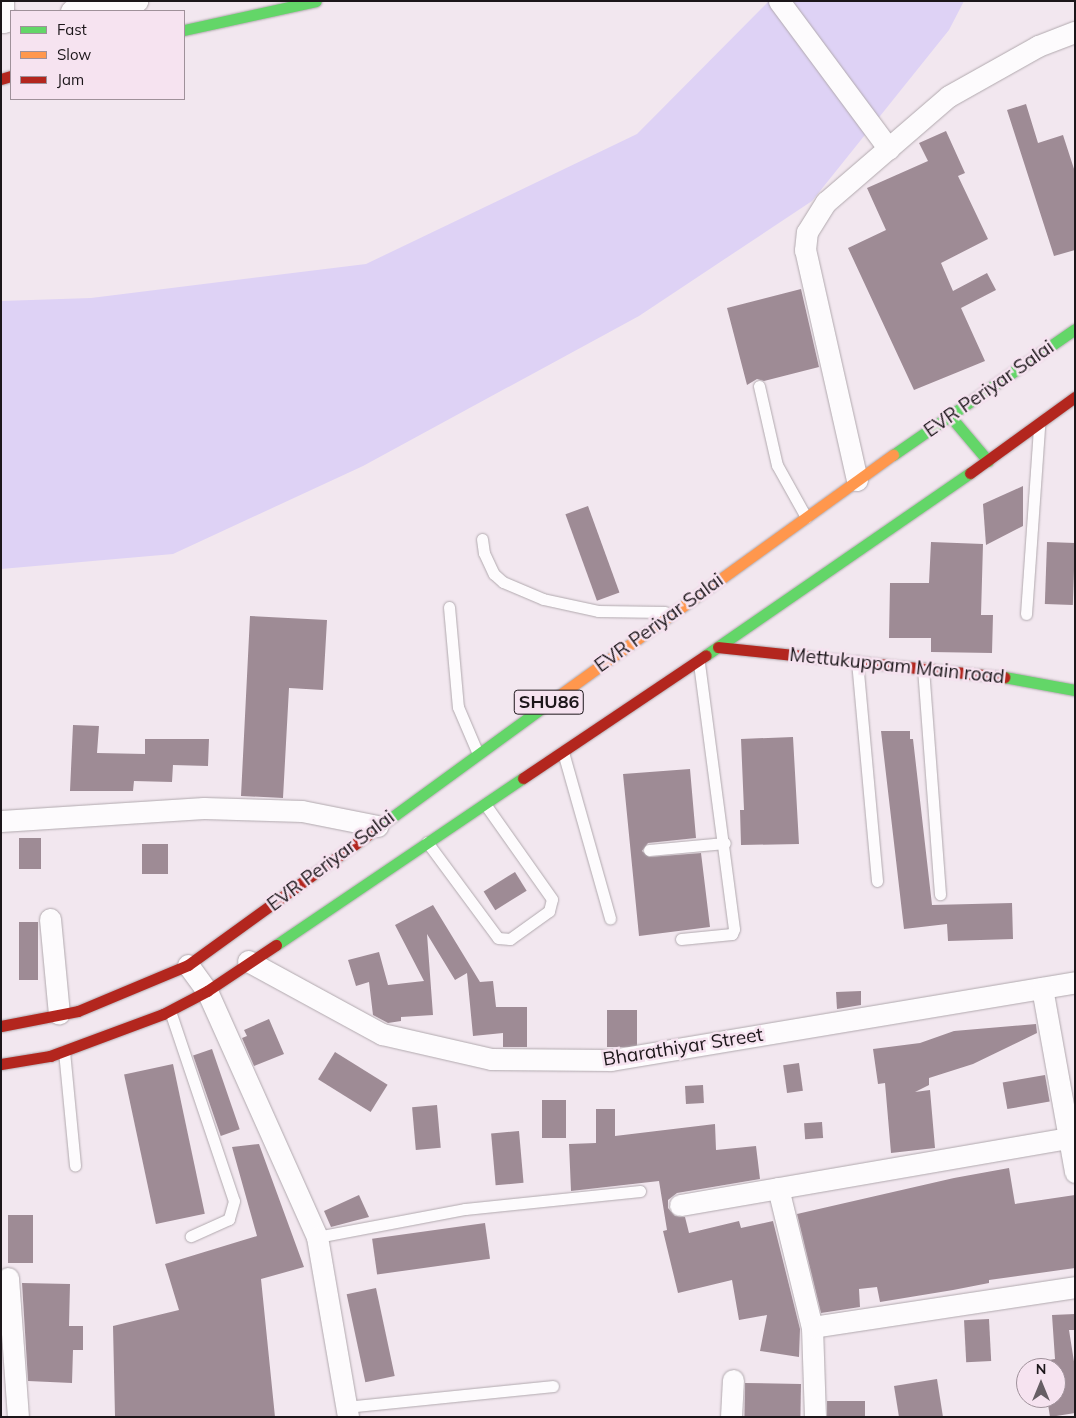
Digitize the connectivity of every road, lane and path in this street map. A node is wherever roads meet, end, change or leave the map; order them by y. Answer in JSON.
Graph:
{"nodes":[{"id":1,"x":4,"y":1,"type":"edge"},
{"id":2,"x":137,"y":1,"type":"edge"},
{"id":3,"x":316,"y":1,"type":"edge"},
{"id":4,"x":779,"y":1,"type":"edge"},
{"id":5,"x":78,"y":10,"type":"edge"},
{"id":6,"x":10,"y":20,"type":"edge"},
{"id":7,"x":185,"y":30,"type":"edge"},
{"id":8,"x":1075,"y":32,"type":"edge"},
{"id":9,"x":889,"y":149,"type":"junction"},
{"id":10,"x":1075,"y":329,"type":"edge"},
{"id":11,"x":759,"y":386,"type":"dead end"},
{"id":12,"x":1075,"y":397,"type":"edge"},
{"id":13,"x":950,"y":416,"type":"junction"},
{"id":14,"x":1039,"y":423,"type":"junction"},
{"id":15,"x":988,"y":461,"type":"junction"},
{"id":16,"x":857,"y":480,"type":"junction"},
{"id":17,"x":806,"y":517,"type":"junction"},
{"id":18,"x":482,"y":539,"type":"dead end"},
{"id":19,"x":449,"y":607,"type":"dead end"},
{"id":20,"x":675,"y":612,"type":"junction"},
{"id":21,"x":1026,"y":614,"type":"dead end"},
{"id":22,"x":718,"y":647,"type":"junction"},
{"id":23,"x":698,"y":660,"type":"junction"},
{"id":24,"x":857,"y":661,"type":"junction"},
{"id":25,"x":923,"y":668,"type":"junction"},
{"id":26,"x":1075,"y":690,"type":"edge"},
{"id":27,"x":562,"y":751,"type":"junction"},
{"id":28,"x":478,"y":754,"type":"junction"},
{"id":29,"x":484,"y":803,"type":"junction"},
{"id":30,"x":1,"y":821,"type":"edge"},
{"id":31,"x":378,"y":826,"type":"junction"},
{"id":32,"x":427,"y":842,"type":"junction"},
{"id":33,"x":725,"y":843,"type":"junction"},
{"id":34,"x":649,"y":850,"type":"dead end"},
{"id":35,"x":877,"y":881,"type":"dead end"},
{"id":36,"x":940,"y":894,"type":"dead end"},
{"id":37,"x":610,"y":918,"type":"dead end"},
{"id":38,"x":50,"y":920,"type":"dead end"},
{"id":39,"x":681,"y":939,"type":"dead end"},
{"id":40,"x":248,"y":961,"type":"junction"},
{"id":41,"x":188,"y":965,"type":"junction"},
{"id":42,"x":1075,"y":982,"type":"edge"},
{"id":43,"x":1042,"y":988,"type":"junction"},
{"id":44,"x":207,"y":991,"type":"junction"},
{"id":45,"x":170,"y":1011,"type":"junction"},
{"id":46,"x":59,"y":1014,"type":"junction"},
{"id":47,"x":1,"y":1026,"type":"edge"},
{"id":48,"x":64,"y":1051,"type":"junction"},
{"id":49,"x":1,"y":1064,"type":"edge"},
{"id":50,"x":1069,"y":1138,"type":"junction"},
{"id":51,"x":75,"y":1165,"type":"dead end"},
{"id":52,"x":1075,"y":1172,"type":"edge"},
{"id":53,"x":778,"y":1188,"type":"junction"},
{"id":54,"x":640,"y":1191,"type":"dead end"},
{"id":55,"x":680,"y":1205,"type":"dead end"},
{"id":56,"x":191,"y":1236,"type":"dead end"},
{"id":57,"x":317,"y":1237,"type":"junction"},
{"id":58,"x":8,"y":1278,"type":"dead end"},
{"id":59,"x":1075,"y":1287,"type":"edge"},
{"id":60,"x":812,"y":1328,"type":"junction"},
{"id":61,"x":734,"y":1380,"type":"dead end"},
{"id":62,"x":553,"y":1386,"type":"dead end"},
{"id":63,"x":347,"y":1412,"type":"edge"},
{"id":64,"x":18,"y":1417,"type":"edge"},
{"id":65,"x":731,"y":1417,"type":"edge"},
{"id":66,"x":815,"y":1417,"type":"edge"}],
"edges":[{"from":1,"to":6,"type":"street"},
{"from":2,"to":5,"type":"street"},
{"from":3,"to":7,"type":"main road"},
{"from":4,"to":9,"type":"street"},
{"from":8,"to":9,"type":"street"},
{"from":9,"to":16,"type":"street"},
{"from":10,"to":13,"type":"main road","name":"EVR Periyar Salai","number":"SHU86"},
{"from":11,"to":17,"type":"lane"},
{"from":12,"to":14,"type":"main road","name":"EVR Periyar Salai","number":"SHU86"},
{"from":13,"to":15,"type":"main road"},
{"from":13,"to":16,"type":"main road","name":"EVR Periyar Salai","number":"SHU86"},
{"from":14,"to":15,"type":"main road","name":"EVR Periyar Salai","number":"SHU86"},
{"from":14,"to":21,"type":"lane"},
{"from":15,"to":22,"type":"main road","name":"EVR Periyar Salai","number":"SHU86"},
{"from":16,"to":17,"type":"main road","name":"EVR Periyar Salai","number":"SHU86"},
{"from":17,"to":20,"type":"main road","name":"EVR Periyar Salai","number":"SHU86"},
{"from":18,"to":20,"type":"lane"},
{"from":19,"to":28,"type":"lane"},
{"from":20,"to":28,"type":"main road","name":"EVR Periyar Salai","number":"SHU86"},
{"from":22,"to":23,"type":"main road","name":"EVR Periyar Salai","number":"SHU86"},
{"from":22,"to":24,"type":"main road","name":"Mettukuppam Main road"},
{"from":23,"to":27,"type":"main road","name":"EVR Periyar Salai","number":"SHU86"},
{"from":23,"to":33,"type":"lane"},
{"from":24,"to":25,"type":"main road","name":"Mettukuppam Main road"},
{"from":24,"to":35,"type":"lane"},
{"from":25,"to":26,"type":"main road","name":"Mettukuppam Main road"},
{"from":25,"to":36,"type":"lane"},
{"from":27,"to":29,"type":"main road","name":"EVR Periyar Salai","number":"SHU86"},
{"from":27,"to":37,"type":"lane"},
{"from":28,"to":31,"type":"main road","name":"EVR Periyar Salai","number":"SHU86"},
{"from":29,"to":32,"type":"main road","name":"EVR Periyar Salai","number":"SHU86"},
{"from":29,"to":32,"type":"lane"},
{"from":30,"to":31,"type":"street"},
{"from":31,"to":41,"type":"main road","name":"EVR Periyar Salai","number":"SHU86"},
{"from":32,"to":40,"type":"main road","name":"EVR Periyar Salai","number":"SHU86"},
{"from":33,"to":34,"type":"lane"},
{"from":33,"to":39,"type":"lane"},
{"from":38,"to":46,"type":"street"},
{"from":40,"to":43,"type":"street","name":"Bharathiyar Street"},
{"from":40,"to":44,"type":"main road","name":"EVR Periyar Salai","number":"SHU86"},
{"from":41,"to":44,"type":"street"},
{"from":41,"to":46,"type":"main road","name":"EVR Periyar Salai","number":"SHU86"},
{"from":42,"to":43,"type":"street","name":"Bharathiyar Street"},
{"from":43,"to":50,"type":"street"},
{"from":44,"to":45,"type":"main road","name":"EVR Periyar Salai","number":"SHU86"},
{"from":44,"to":57,"type":"street"},
{"from":45,"to":48,"type":"main road","name":"EVR Periyar Salai","number":"SHU86"},
{"from":45,"to":56,"type":"lane"},
{"from":46,"to":47,"type":"main road","name":"EVR Periyar Salai","number":"SHU86"},
{"from":48,"to":49,"type":"main road","name":"EVR Periyar Salai","number":"SHU86"},
{"from":48,"to":51,"type":"lane"},
{"from":50,"to":52,"type":"street"},
{"from":50,"to":53,"type":"street"},
{"from":53,"to":55,"type":"street"},
{"from":53,"to":60,"type":"street"},
{"from":54,"to":57,"type":"lane"},
{"from":57,"to":63,"type":"street"},
{"from":58,"to":64,"type":"street"},
{"from":59,"to":60,"type":"street"},
{"from":60,"to":66,"type":"street"},
{"from":61,"to":65,"type":"street"},
{"from":62,"to":63,"type":"lane"}]}
